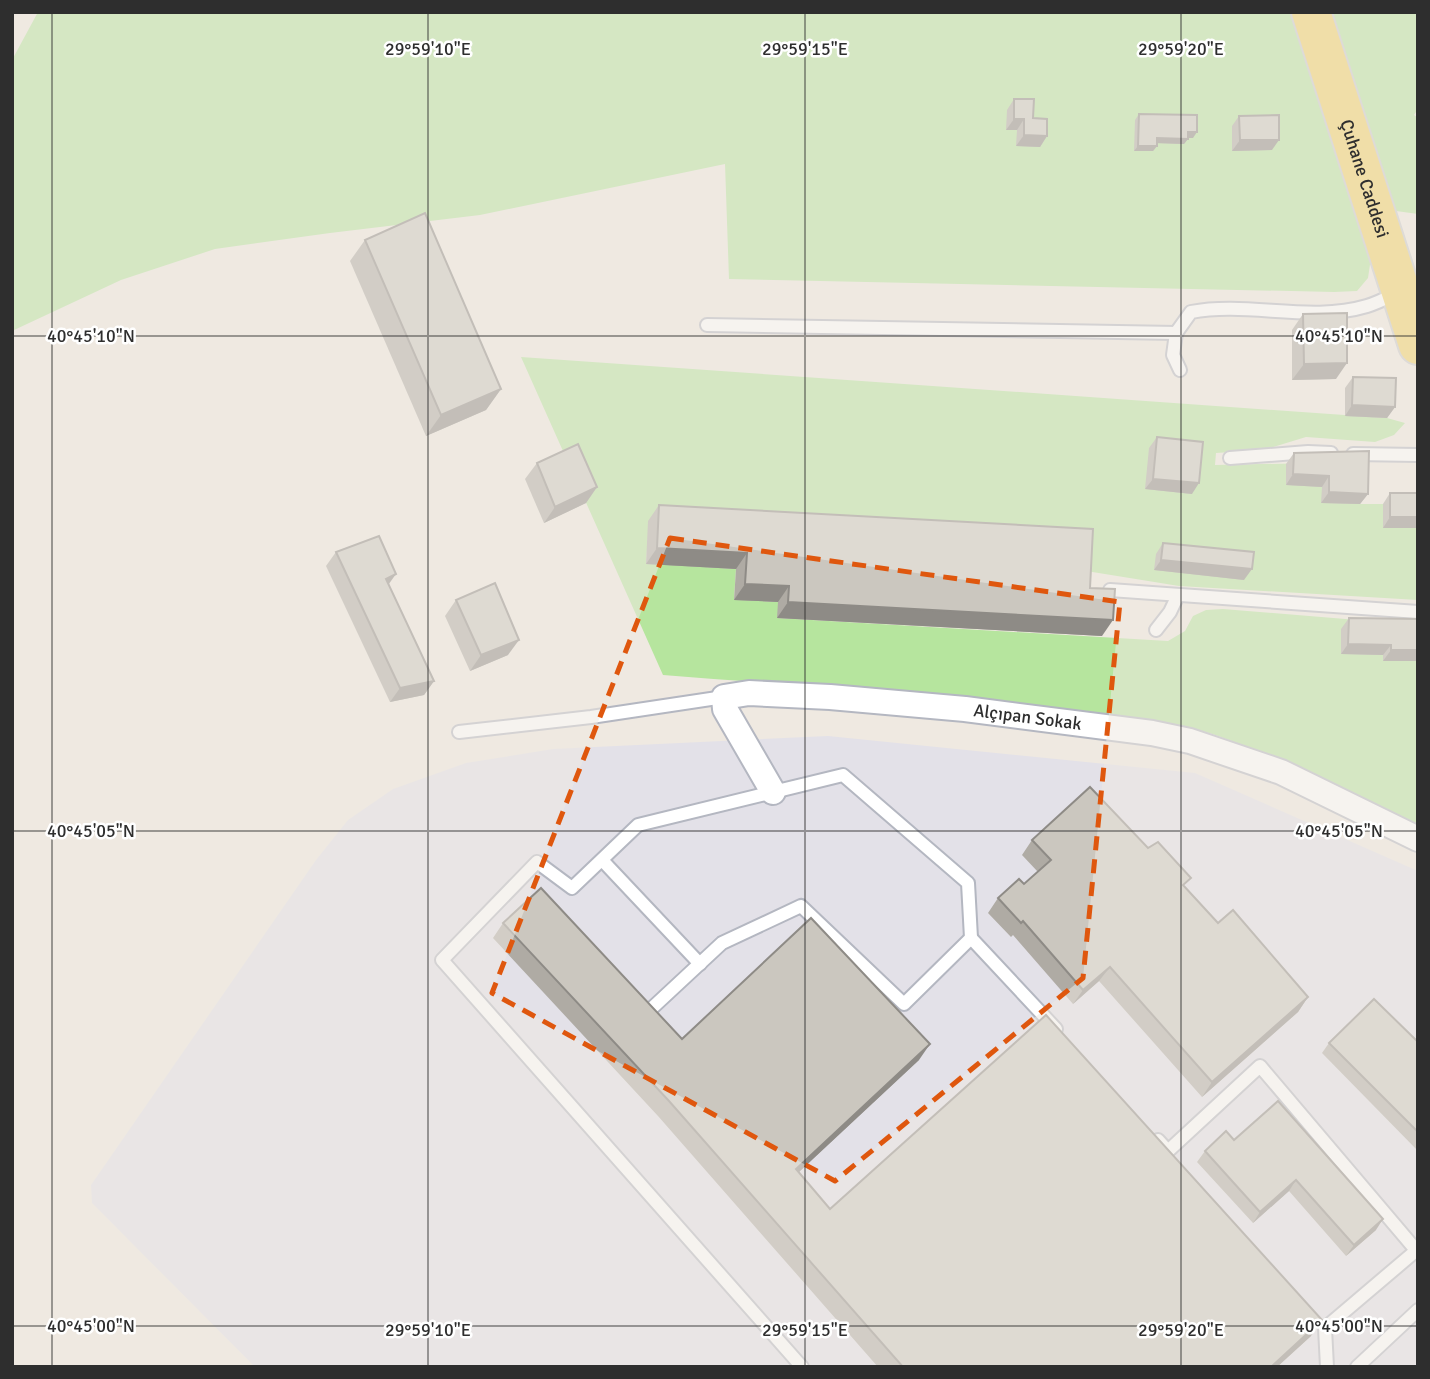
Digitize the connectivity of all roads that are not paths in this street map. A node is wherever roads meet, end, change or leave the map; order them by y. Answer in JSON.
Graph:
{"nodes":[{"id":1,"x":1311,"y":12,"type":"edge"},
{"id":2,"x":1401,"y":292,"type":"junction"},
{"id":3,"x":707,"y":324,"type":"dead end"},
{"id":4,"x":1176,"y":333,"type":"junction"},
{"id":5,"x":1418,"y":345,"type":"edge"},
{"id":6,"x":1180,"y":370,"type":"dead end"},
{"id":7,"x":1418,"y":456,"type":"edge"},
{"id":8,"x":1230,"y":458,"type":"dead end"},
{"id":9,"x":1110,"y":590,"type":"edge"},
{"id":10,"x":1178,"y":595,"type":"junction"},
{"id":11,"x":1418,"y":612,"type":"edge"},
{"id":12,"x":1156,"y":630,"type":"dead end"},
{"id":13,"x":724,"y":697,"type":"junction"},
{"id":14,"x":459,"y":732,"type":"dead end"},
{"id":15,"x":773,"y":792,"type":"junction"},
{"id":16,"x":1418,"y":839,"type":"edge"},
{"id":17,"x":601,"y":860,"type":"junction"},
{"id":18,"x":971,"y":938,"type":"junction"},
{"id":19,"x":700,"y":964,"type":"junction"},
{"id":20,"x":651,"y":1009,"type":"edge"},
{"id":21,"x":1065,"y":1039,"type":"edge"},
{"id":22,"x":1149,"y":1131,"type":"edge"},
{"id":23,"x":1417,"y":1249,"type":"edge"},
{"id":24,"x":1418,"y":1310,"type":"edge"},
{"id":25,"x":802,"y":1367,"type":"edge"},
{"id":26,"x":1327,"y":1367,"type":"edge"},
{"id":27,"x":1357,"y":1367,"type":"edge"}],
"edges":[{"from":1,"to":2,"type":"main road","name":"Çuhane Caddesi"},
{"from":2,"to":4,"type":"lane"},
{"from":2,"to":5,"type":"main road","name":"Çuhane Caddesi"},
{"from":3,"to":4,"type":"lane"},
{"from":4,"to":6,"type":"lane"},
{"from":7,"to":8,"type":"lane"},
{"from":9,"to":10,"type":"lane"},
{"from":10,"to":11,"type":"lane"},
{"from":10,"to":12,"type":"lane"},
{"from":13,"to":14,"type":"lane"},
{"from":13,"to":15,"type":"street"},
{"from":13,"to":16,"type":"street","name":"Alçıpan Sokak"},
{"from":15,"to":17,"type":"lane"},
{"from":15,"to":18,"type":"lane"},
{"from":17,"to":19,"type":"lane"},
{"from":17,"to":25,"type":"lane"},
{"from":18,"to":19,"type":"lane"},
{"from":18,"to":21,"type":"lane"},
{"from":19,"to":20,"type":"lane"},
{"from":22,"to":23,"type":"lane"},
{"from":23,"to":26,"type":"lane"},
{"from":24,"to":27,"type":"lane"}]}
